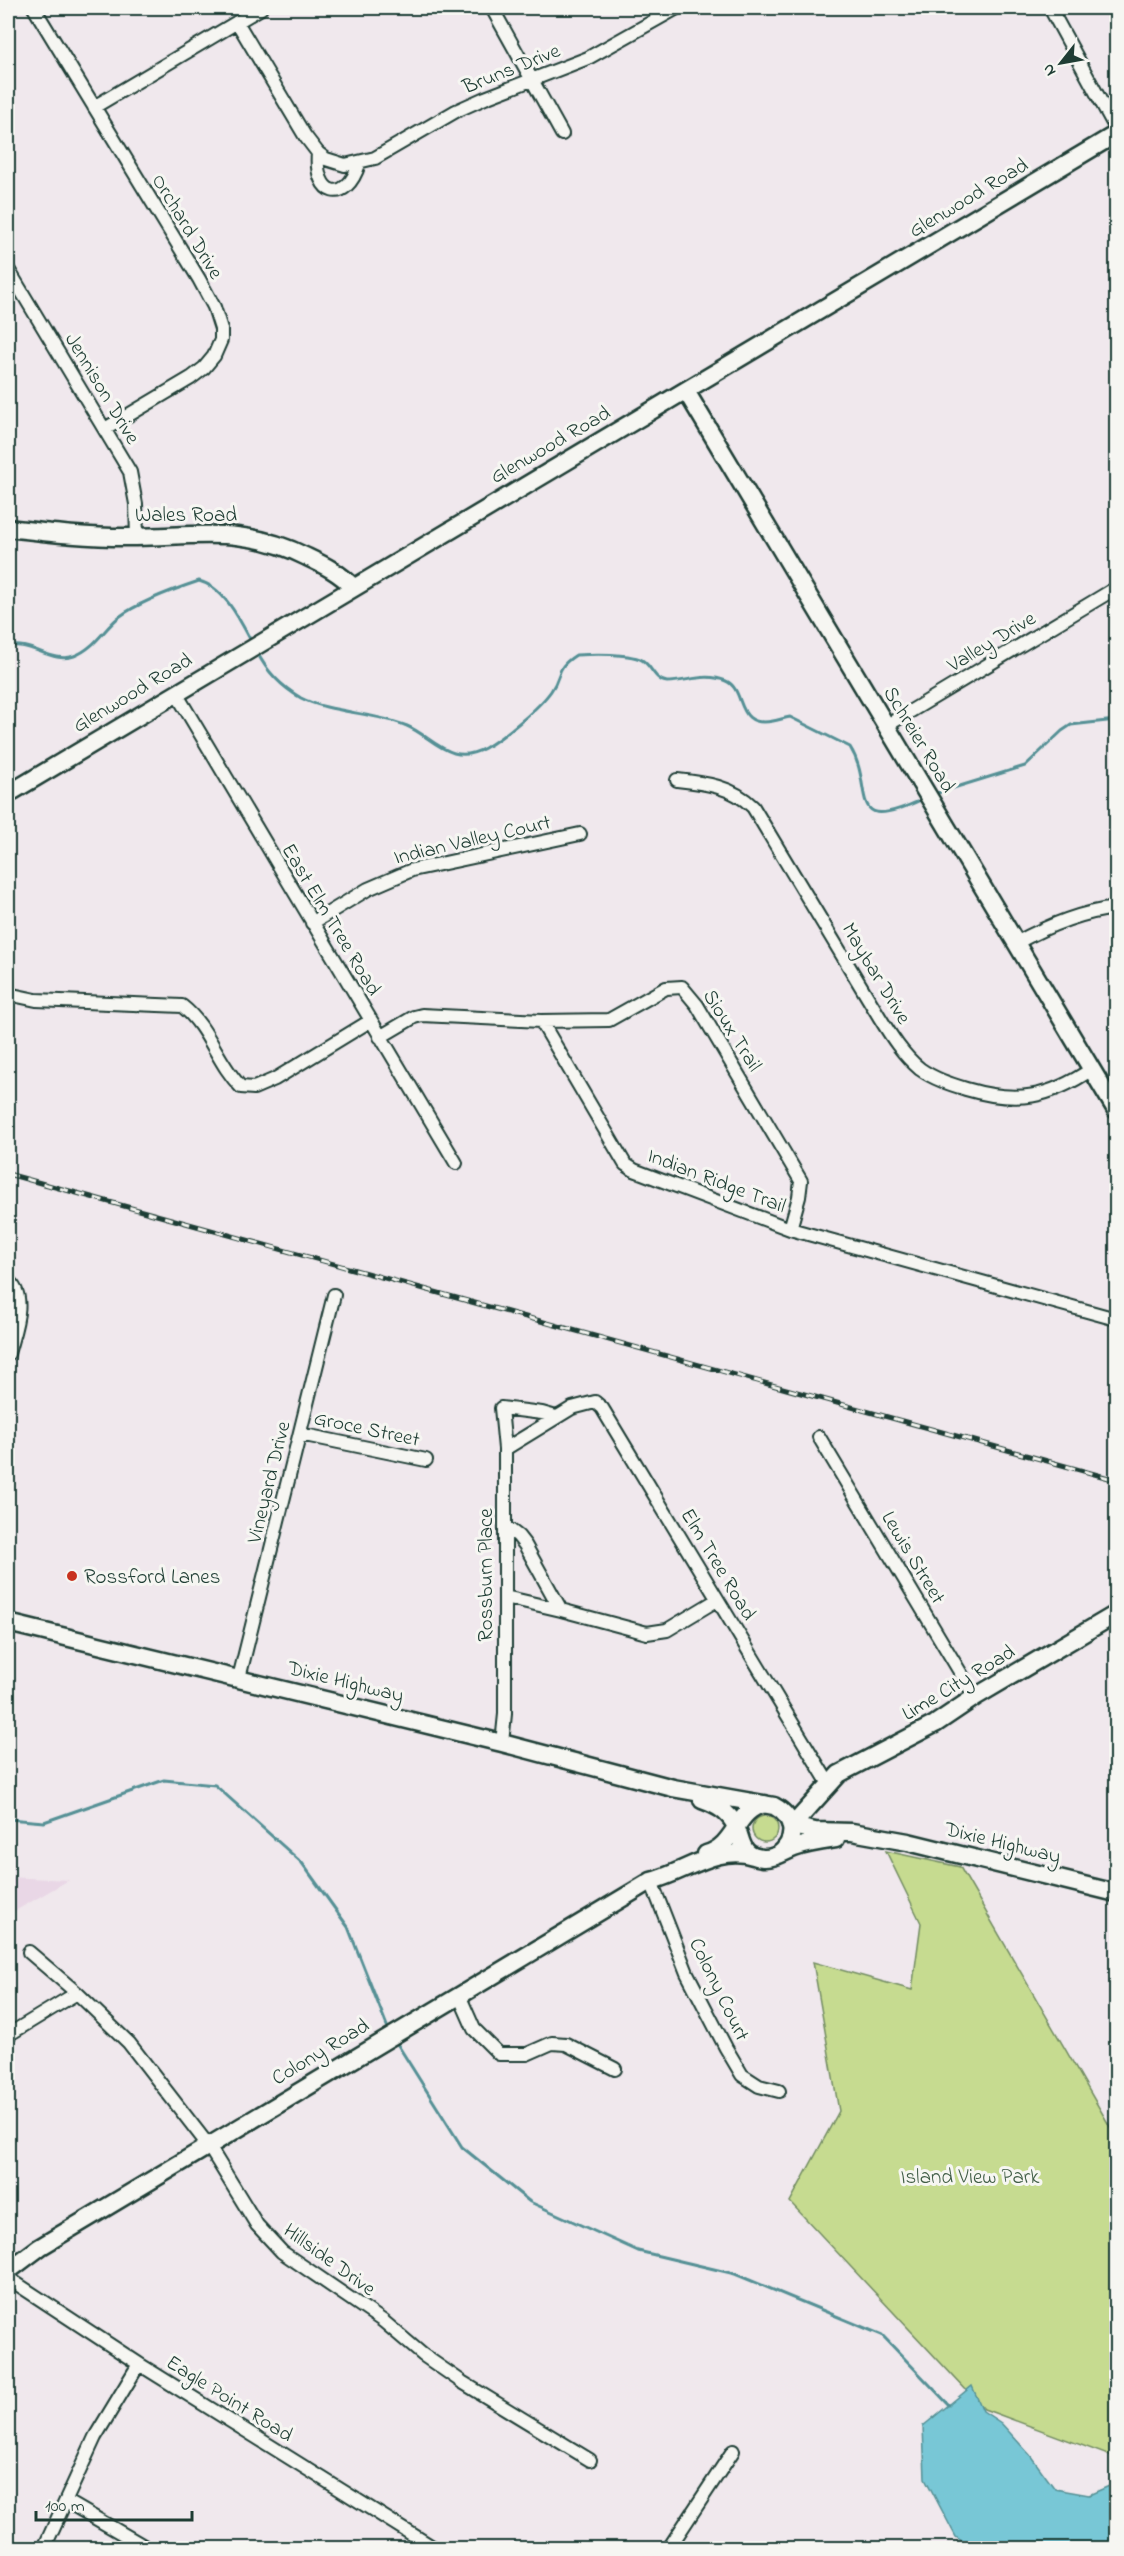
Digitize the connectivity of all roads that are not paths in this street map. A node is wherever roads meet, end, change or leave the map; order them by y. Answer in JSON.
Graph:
{"nodes":[{"id":1,"x":34,"y":8,"type":"edge"},
{"id":2,"x":261,"y":8,"type":"edge"},
{"id":3,"x":492,"y":8,"type":"edge"},
{"id":4,"x":677,"y":8,"type":"edge"},
{"id":5,"x":1050,"y":8,"type":"edge"},
{"id":6,"x":237,"y":22,"type":"junction"},
{"id":7,"x":532,"y":80,"type":"junction"},
{"id":8,"x":94,"y":107,"type":"junction"},
{"id":9,"x":1116,"y":129,"type":"edge"},
{"id":10,"x":562,"y":134,"type":"dead end"},
{"id":11,"x":1116,"y":134,"type":"edge"},
{"id":12,"x":318,"y":153,"type":"junction"},
{"id":13,"x":359,"y":164,"type":"junction"},
{"id":14,"x":8,"y":268,"type":"edge"},
{"id":15,"x":686,"y":391,"type":"junction"},
{"id":16,"x":105,"y":429,"type":"junction"},
{"id":17,"x":8,"y":528,"type":"edge"},
{"id":18,"x":137,"y":537,"type":"junction"},
{"id":19,"x":353,"y":587,"type":"junction"},
{"id":20,"x":1116,"y":588,"type":"edge"},
{"id":21,"x":176,"y":693,"type":"junction"},
{"id":22,"x":886,"y":726,"type":"junction"},
{"id":23,"x":677,"y":780,"type":"dead end"},
{"id":24,"x":8,"y":794,"type":"edge"},
{"id":25,"x":580,"y":834,"type":"dead end"},
{"id":26,"x":1116,"y":909,"type":"edge"},
{"id":27,"x":312,"y":923,"type":"junction"},
{"id":28,"x":1016,"y":944,"type":"junction"},
{"id":29,"x":8,"y":994,"type":"edge"},
{"id":30,"x":370,"y":1021,"type":"junction"},
{"id":31,"x":541,"y":1021,"type":"junction"},
{"id":32,"x":380,"y":1037,"type":"junction"},
{"id":33,"x":1092,"y":1069,"type":"junction"},
{"id":34,"x":1116,"y":1110,"type":"edge"},
{"id":35,"x":456,"y":1163,"type":"dead end"},
{"id":36,"x":790,"y":1229,"type":"junction"},
{"id":37,"x":8,"y":1281,"type":"edge"},
{"id":38,"x":334,"y":1295,"type":"dead end"},
{"id":39,"x":1116,"y":1319,"type":"edge"},
{"id":40,"x":8,"y":1354,"type":"edge"},
{"id":41,"x":556,"y":1417,"type":"junction"},
{"id":42,"x":300,"y":1434,"type":"junction"},
{"id":43,"x":819,"y":1437,"type":"dead end"},
{"id":44,"x":505,"y":1449,"type":"junction"},
{"id":45,"x":426,"y":1460,"type":"dead end"},
{"id":46,"x":505,"y":1526,"type":"junction"},
{"id":47,"x":505,"y":1597,"type":"junction"},
{"id":48,"x":717,"y":1600,"type":"junction"},
{"id":49,"x":561,"y":1610,"type":"junction"},
{"id":50,"x":1116,"y":1614,"type":"edge"},
{"id":51,"x":8,"y":1623,"type":"edge"},
{"id":52,"x":239,"y":1678,"type":"junction"},
{"id":53,"x":975,"y":1697,"type":"junction"},
{"id":54,"x":502,"y":1743,"type":"junction"},
{"id":55,"x":673,"y":1788,"type":"junction"},
{"id":56,"x":823,"y":1791,"type":"junction"},
{"id":57,"x":770,"y":1805,"type":"junction"},
{"id":58,"x":792,"y":1826,"type":"junction"},
{"id":59,"x":737,"y":1828,"type":"junction"},
{"id":60,"x":832,"y":1831,"type":"junction"},
{"id":61,"x":879,"y":1838,"type":"junction"},
{"id":62,"x":778,"y":1855,"type":"junction"},
{"id":63,"x":753,"y":1856,"type":"junction"},
{"id":64,"x":656,"y":1880,"type":"junction"},
{"id":65,"x":1116,"y":1893,"type":"edge"},
{"id":66,"x":29,"y":1952,"type":"dead end"},
{"id":67,"x":77,"y":1993,"type":"junction"},
{"id":68,"x":459,"y":1995,"type":"junction"},
{"id":69,"x":8,"y":2035,"type":"edge"},
{"id":70,"x":615,"y":2069,"type":"dead end"},
{"id":71,"x":779,"y":2091,"type":"dead end"},
{"id":72,"x":208,"y":2145,"type":"junction"},
{"id":73,"x":8,"y":2278,"type":"edge"},
{"id":74,"x":139,"y":2364,"type":"junction"},
{"id":75,"x":733,"y":2451,"type":"dead end"},
{"id":76,"x":590,"y":2460,"type":"dead end"},
{"id":77,"x":66,"y":2501,"type":"junction"},
{"id":78,"x":44,"y":2548,"type":"edge"},
{"id":79,"x":147,"y":2548,"type":"edge"},
{"id":80,"x":434,"y":2548,"type":"edge"},
{"id":81,"x":669,"y":2548,"type":"edge"}],
"edges":[{"from":1,"to":8,"type":"street","name":"Orchard Drive"},
{"from":2,"to":6,"type":"street"},
{"from":3,"to":7,"type":"street"},
{"from":4,"to":7,"type":"street","name":"Bruns Drive"},
{"from":5,"to":9,"type":"street"},
{"from":6,"to":8,"type":"street"},
{"from":6,"to":12,"type":"street"},
{"from":7,"to":10,"type":"street"},
{"from":7,"to":13,"type":"street","name":"Bruns Drive"},
{"from":8,"to":16,"type":"street","name":"Orchard Drive"},
{"from":11,"to":15,"type":"street","name":"Glenwood Road"},
{"from":12,"to":13,"type":"street"},
{"from":12,"to":13,"type":"street"},
{"from":14,"to":16,"type":"street","name":"Jennison Drive"},
{"from":15,"to":19,"type":"street","name":"Glenwood Road"},
{"from":15,"to":22,"type":"street","name":"Schreier Road"},
{"from":16,"to":18,"type":"street","name":"Jennison Drive"},
{"from":17,"to":18,"type":"street","name":"Wales Road"},
{"from":18,"to":19,"type":"street","name":"Wales Road"},
{"from":19,"to":21,"type":"street","name":"Glenwood Road"},
{"from":20,"to":22,"type":"street","name":"Valley Drive"},
{"from":21,"to":24,"type":"street","name":"Glenwood Road"},
{"from":21,"to":27,"type":"street","name":"East Elm Tree Road"},
{"from":22,"to":28,"type":"street","name":"Schreier Road"},
{"from":23,"to":33,"type":"street","name":"Maybar Drive"},
{"from":25,"to":27,"type":"street","name":"Indian Valley Court"},
{"from":26,"to":28,"type":"street"},
{"from":27,"to":30,"type":"street","name":"East Elm Tree Road"},
{"from":28,"to":33,"type":"street","name":"Schreier Road"},
{"from":29,"to":30,"type":"street"},
{"from":30,"to":32,"type":"street","name":"East Elm Tree Road"},
{"from":31,"to":32,"type":"street"},
{"from":31,"to":36,"type":"street","name":"Indian Ridge Trail"},
{"from":31,"to":36,"type":"street","name":"Sioux Trail"},
{"from":32,"to":35,"type":"street","name":"East Elm Tree Road"},
{"from":33,"to":34,"type":"street","name":"Schreier Road"},
{"from":36,"to":39,"type":"street","name":"Indian Ridge Trail"},
{"from":37,"to":40,"type":"street"},
{"from":38,"to":42,"type":"street","name":"Vineyard Drive"},
{"from":41,"to":44,"type":"street","name":"Elm Tree Road"},
{"from":41,"to":44,"type":"street","name":"Rossburn Place"},
{"from":41,"to":48,"type":"street","name":"Elm Tree Road"},
{"from":42,"to":45,"type":"street","name":"Groce Street"},
{"from":42,"to":52,"type":"street","name":"Vineyard Drive"},
{"from":43,"to":53,"type":"street","name":"Lewis Street"},
{"from":44,"to":46,"type":"street","name":"Rossburn Place"},
{"from":46,"to":47,"type":"street","name":"Rossburn Place"},
{"from":46,"to":49,"type":"street"},
{"from":47,"to":49,"type":"street"},
{"from":47,"to":54,"type":"street","name":"Rossburn Place"},
{"from":48,"to":49,"type":"street"},
{"from":48,"to":56,"type":"street","name":"Elm Tree Road"},
{"from":50,"to":53,"type":"street","name":"Lime City Road"},
{"from":51,"to":52,"type":"street","name":"Dixie Highway"},
{"from":52,"to":54,"type":"street","name":"Dixie Highway"},
{"from":53,"to":56,"type":"street","name":"Lime City Road"},
{"from":54,"to":55,"type":"street","name":"Dixie Highway"},
{"from":55,"to":57,"type":"street","name":"Dixie Highway"},
{"from":55,"to":59,"type":"street","name":"Dixie Highway"},
{"from":56,"to":57,"type":"street","name":"Lime City Road"},
{"from":56,"to":58,"type":"street","name":"Lime City Road"},
{"from":56,"to":60,"type":"street"},
{"from":57,"to":58,"type":"street"},
{"from":57,"to":59,"type":"street"},
{"from":58,"to":60,"type":"street","name":"Dixie Highway"},
{"from":58,"to":62,"type":"street"},
{"from":59,"to":63,"type":"street","name":"Dixie Highway"},
{"from":59,"to":64,"type":"street","name":"Colony Road"},
{"from":60,"to":61,"type":"street","name":"Dixie Highway"},
{"from":61,"to":62,"type":"street","name":"Dixie Highway"},
{"from":61,"to":65,"type":"street","name":"Dixie Highway"},
{"from":62,"to":63,"type":"street","name":"Dixie Highway"},
{"from":63,"to":64,"type":"street","name":"Colony Road"},
{"from":64,"to":68,"type":"street","name":"Colony Road"},
{"from":64,"to":71,"type":"street","name":"Colony Court"},
{"from":66,"to":67,"type":"street","name":"Hillside Drive"},
{"from":67,"to":69,"type":"street"},
{"from":67,"to":72,"type":"street","name":"Hillside Drive"},
{"from":68,"to":70,"type":"street"},
{"from":68,"to":72,"type":"street","name":"Colony Road"},
{"from":72,"to":73,"type":"street","name":"Colony Road"},
{"from":72,"to":76,"type":"street","name":"Hillside Drive"},
{"from":73,"to":74,"type":"street","name":"Eagle Point Road"},
{"from":74,"to":77,"type":"street"},
{"from":74,"to":80,"type":"street","name":"Eagle Point Road"},
{"from":75,"to":81,"type":"street"},
{"from":77,"to":78,"type":"street"},
{"from":77,"to":79,"type":"street"}]}
